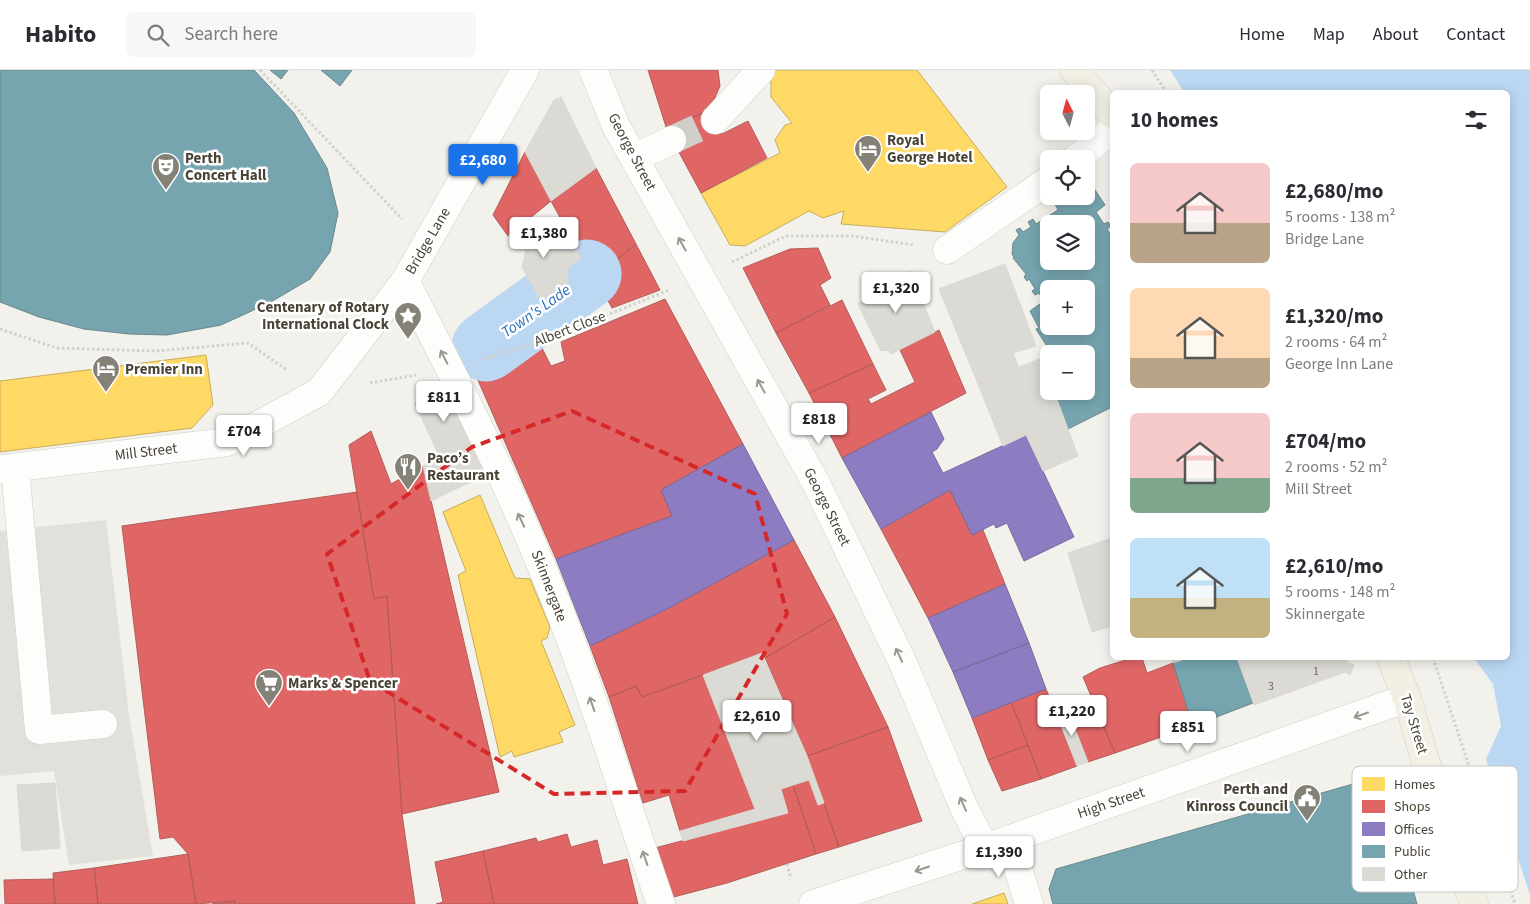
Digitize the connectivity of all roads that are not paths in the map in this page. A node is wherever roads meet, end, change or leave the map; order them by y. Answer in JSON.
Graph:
{"nodes":[{"id":1,"x":525,"y":70,"type":"edge"},
{"id":2,"x":593,"y":70,"type":"edge"},
{"id":3,"x":762,"y":70,"type":"edge"},
{"id":4,"x":1074,"y":70,"type":"edge"},
{"id":5,"x":1110,"y":112,"type":"edge"},
{"id":6,"x":715,"y":120,"type":"tunnel mouth"},
{"id":7,"x":1110,"y":132,"type":"edge"},
{"id":8,"x":672,"y":140,"type":"tunnel mouth"},
{"id":9,"x":1087,"y":150,"type":"edge"},
{"id":10,"x":634,"y":158,"type":"junction"},
{"id":11,"x":1040,"y":186,"type":"edge"},
{"id":12,"x":947,"y":250,"type":"road end"},
{"id":13,"x":405,"y":281,"type":"junction"},
{"id":14,"x":8,"y":469,"type":"edge"},
{"id":15,"x":1391,"y":660,"type":"edge"},
{"id":16,"x":1406,"y":698,"type":"junction"},
{"id":17,"x":104,"y":724,"type":"dead end"},
{"id":18,"x":1427,"y":766,"type":"edge"},
{"id":19,"x":997,"y":844,"type":"junction"},
{"id":20,"x":1470,"y":892,"type":"edge"},
{"id":21,"x":826,"y":902,"type":"edge"},
{"id":22,"x":661,"y":904,"type":"edge"},
{"id":23,"x":1029,"y":904,"type":"edge"},
{"id":24,"x":1474,"y":904,"type":"edge"}],
"edges":[{"from":1,"to":13,"type":"street","name":"Bridge Lane"},
{"from":2,"to":10,"type":"street","name":"George Street"},
{"from":3,"to":6,"type":"street"},
{"from":4,"to":5,"type":"main road"},
{"from":7,"to":9,"type":"street"},
{"from":8,"to":10,"type":"street"},
{"from":19,"to":10,"type":"street","name":"George Street","one_way":true},
{"from":11,"to":12,"type":"street"},
{"from":13,"to":14,"type":"street","name":"Mill Street"},
{"from":22,"to":13,"type":"street","name":"Skinnergate","one_way":true},
{"from":14,"to":17,"type":"street"},
{"from":15,"to":16,"type":"main road","name":"Tay Street"},
{"from":16,"to":18,"type":"main road","name":"Tay Street"},
{"from":16,"to":19,"type":"street","name":"High Street","one_way":true},
{"from":19,"to":21,"type":"street","name":"High Street","one_way":true},
{"from":19,"to":23,"type":"street","name":"George Street"},
{"from":20,"to":24,"type":"main road","name":"Tay Street"}]}
